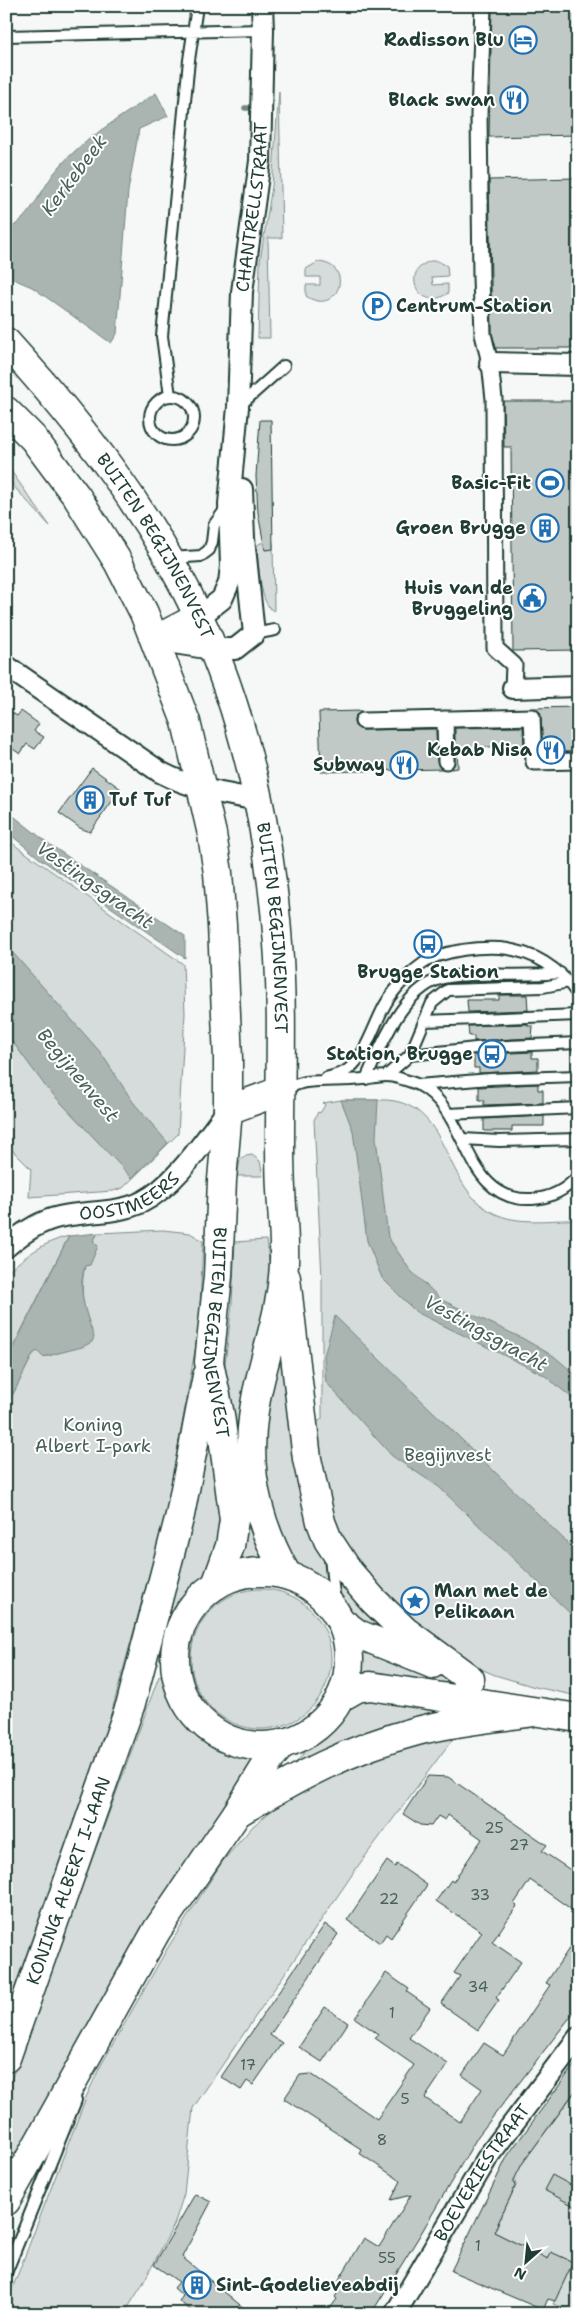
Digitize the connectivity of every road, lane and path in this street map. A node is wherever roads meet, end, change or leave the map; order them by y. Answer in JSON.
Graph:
{"nodes":[{"id":1,"x":194,"y":6,"type":"edge"},
{"id":2,"x":262,"y":6,"type":"edge"},
{"id":3,"x":483,"y":6,"type":"edge"},
{"id":4,"x":263,"y":30,"type":"junction"},
{"id":5,"x":193,"y":32,"type":"junction"},
{"id":6,"x":6,"y":36,"type":"edge"},
{"id":7,"x":6,"y":342,"type":"edge"},
{"id":8,"x":490,"y":363,"type":"junction"},
{"id":9,"x":578,"y":365,"type":"edge"},
{"id":10,"x":284,"y":366,"type":"dead end"},
{"id":11,"x":170,"y":396,"type":"junction"},
{"id":12,"x":238,"y":407,"type":"junction"},
{"id":13,"x":6,"y":411,"type":"edge"},
{"id":14,"x":229,"y":504,"type":"junction"},
{"id":15,"x":168,"y":558,"type":"junction"},
{"id":16,"x":199,"y":617,"type":"junction"},
{"id":17,"x":275,"y":630,"type":"dead end"},
{"id":18,"x":254,"y":634,"type":"junction"},
{"id":19,"x":155,"y":640,"type":"junction"},
{"id":20,"x":212,"y":649,"type":"junction"},
{"id":21,"x":6,"y":666,"type":"edge"},
{"id":22,"x":578,"y":686,"type":"edge"},
{"id":23,"x":513,"y":688,"type":"joint"},
{"id":24,"x":445,"y":719,"type":"junction"},
{"id":25,"x":363,"y":721,"type":"dead end"},
{"id":26,"x":446,"y":761,"type":"dead end"},
{"id":27,"x":578,"y":761,"type":"edge"},
{"id":28,"x":203,"y":790,"type":"junction"},
{"id":29,"x":259,"y":800,"type":"junction"},
{"id":30,"x":560,"y":973,"type":"junction"},
{"id":31,"x":569,"y":982,"type":"junction"},
{"id":32,"x":578,"y":995,"type":"edge"},
{"id":33,"x":578,"y":1015,"type":"edge"},
{"id":34,"x":424,"y":1021,"type":"junction"},
{"id":35,"x":578,"y":1043,"type":"edge"},
{"id":36,"x":410,"y":1055,"type":"junction"},
{"id":37,"x":386,"y":1076,"type":"junction"},
{"id":38,"x":578,"y":1076,"type":"edge"},
{"id":39,"x":366,"y":1079,"type":"junction"},
{"id":40,"x":316,"y":1082,"type":"junction"},
{"id":41,"x":418,"y":1085,"type":"junction"},
{"id":42,"x":280,"y":1091,"type":"junction"},
{"id":43,"x":578,"y":1108,"type":"edge"},
{"id":44,"x":228,"y":1110,"type":"junction"},
{"id":45,"x":448,"y":1114,"type":"junction"},
{"id":46,"x":578,"y":1139,"type":"edge"},
{"id":47,"x":463,"y":1140,"type":"junction"},
{"id":48,"x":578,"y":1176,"type":"edge"},
{"id":49,"x":6,"y":1247,"type":"edge"},
{"id":50,"x":284,"y":1263,"type":"junction"},
{"id":51,"x":209,"y":1362,"type":"junction"},
{"id":52,"x":328,"y":1540,"type":"junction"},
{"id":53,"x":287,"y":1575,"type":"junction"},
{"id":54,"x":216,"y":1585,"type":"junction"},
{"id":55,"x":339,"y":1617,"type":"junction"},
{"id":56,"x":177,"y":1640,"type":"junction"},
{"id":57,"x":470,"y":1679,"type":"junction"},
{"id":58,"x":341,"y":1697,"type":"junction"},
{"id":59,"x":131,"y":1704,"type":"junction"},
{"id":60,"x":542,"y":1712,"type":"junction"},
{"id":61,"x":578,"y":1718,"type":"edge"},
{"id":62,"x":283,"y":1743,"type":"junction"},
{"id":63,"x":264,"y":1787,"type":"junction"},
{"id":64,"x":578,"y":2038,"type":"edge"},
{"id":65,"x":90,"y":2051,"type":"junction"},
{"id":66,"x":6,"y":2058,"type":"edge"},
{"id":67,"x":6,"y":2201,"type":"edge"},
{"id":68,"x":6,"y":2273,"type":"edge"},
{"id":69,"x":395,"y":2314,"type":"edge"}],
"edges":[{"from":1,"to":5,"type":"lane"},
{"from":2,"to":4,"type":"street","name":"CHANTRELLSTRAAT"},
{"from":3,"to":8,"type":"street"},
{"from":4,"to":5,"type":"lane"},
{"from":4,"to":12,"type":"street","name":"CHANTRELLSTRAAT"},
{"from":5,"to":6,"type":"lane"},
{"from":5,"to":11,"type":"lane"},
{"from":7,"to":15,"type":"main road","name":"BUITEN BEGIJNENVEST"},
{"from":8,"to":9,"type":"street"},
{"from":8,"to":23,"type":"street"},
{"from":10,"to":12,"type":"lane"},
{"from":11,"to":11,"type":"lane"},
{"from":12,"to":14,"type":"street","name":"CHANTRELLSTRAAT"},
{"from":12,"to":18,"type":"street","name":"CHANTRELLSTRAAT"},
{"from":13,"to":19,"type":"main road","name":"BUITEN BEGIJNENVEST"},
{"from":14,"to":15,"type":"lane"},
{"from":14,"to":16,"type":"street","name":"CHANTRELLSTRAAT"},
{"from":15,"to":16,"type":"main road","name":"BUITEN BEGIJNENVEST"},
{"from":16,"to":19,"type":"main road"},
{"from":16,"to":20,"type":"main road","name":"BUITEN BEGIJNENVEST"},
{"from":17,"to":18,"type":"lane"},
{"from":18,"to":20,"type":"street"},
{"from":19,"to":20,"type":"street"},
{"from":19,"to":28,"type":"main road","name":"BUITEN BEGIJNENVEST"},
{"from":20,"to":29,"type":"main road","name":"BUITEN BEGIJNENVEST"},
{"from":21,"to":28,"type":"street"},
{"from":22,"to":23,"type":"street"},
{"from":24,"to":25,"type":"street"},
{"from":24,"to":26,"type":"street"},
{"from":24,"to":27,"type":"street"},
{"from":28,"to":29,"type":"street"},
{"from":28,"to":44,"type":"main road","name":"BUITEN BEGIJNENVEST"},
{"from":29,"to":42,"type":"main road","name":"BUITEN BEGIJNENVEST"},
{"from":30,"to":31,"type":"lane"},
{"from":30,"to":39,"type":"lane"},
{"from":30,"to":40,"type":"lane"},
{"from":31,"to":32,"type":"lane"},
{"from":31,"to":34,"type":"lane"},
{"from":33,"to":34,"type":"lane"},
{"from":34,"to":36,"type":"lane"},
{"from":35,"to":36,"type":"lane"},
{"from":36,"to":37,"type":"lane"},
{"from":37,"to":39,"type":"lane"},
{"from":37,"to":41,"type":"lane"},
{"from":38,"to":41,"type":"lane"},
{"from":39,"to":40,"type":"lane"},
{"from":40,"to":42,"type":"lane"},
{"from":41,"to":45,"type":"lane"},
{"from":42,"to":44,"type":"main road"},
{"from":42,"to":50,"type":"main road","name":"BUITEN BEGIJNENVEST"},
{"from":43,"to":45,"type":"lane"},
{"from":44,"to":49,"type":"street","name":"OOSTMEERS"},
{"from":44,"to":51,"type":"main road","name":"BUITEN BEGIJNENVEST"},
{"from":45,"to":47,"type":"lane"},
{"from":46,"to":47,"type":"lane"},
{"from":47,"to":48,"type":"lane"},
{"from":50,"to":52,"type":"main road"},
{"from":50,"to":53,"type":"main road","name":"BUITEN BEGIJNENVEST"},
{"from":51,"to":54,"type":"main road","name":"BUITEN BEGIJNENVEST"},
{"from":51,"to":59,"type":"main road"},
{"from":52,"to":55,"type":"lane"},
{"from":52,"to":57,"type":"main road"},
{"from":53,"to":54,"type":"main road"},
{"from":53,"to":55,"type":"main road"},
{"from":54,"to":56,"type":"main road"},
{"from":55,"to":57,"type":"main road"},
{"from":55,"to":58,"type":"main road"},
{"from":56,"to":59,"type":"main road"},
{"from":56,"to":62,"type":"main road"},
{"from":57,"to":60,"type":"main road"},
{"from":58,"to":60,"type":"main road"},
{"from":58,"to":62,"type":"main road"},
{"from":59,"to":66,"type":"main road","name":"KONING ALBERT I-LAAN"},
{"from":60,"to":61,"type":"main road"},
{"from":60,"to":63,"type":"main road"},
{"from":62,"to":63,"type":"main road"},
{"from":63,"to":65,"type":"main road"},
{"from":64,"to":69,"type":"street","name":"BOEVERIESTRAAT"},
{"from":65,"to":67,"type":"main road"},
{"from":65,"to":68,"type":"lane"}]}
